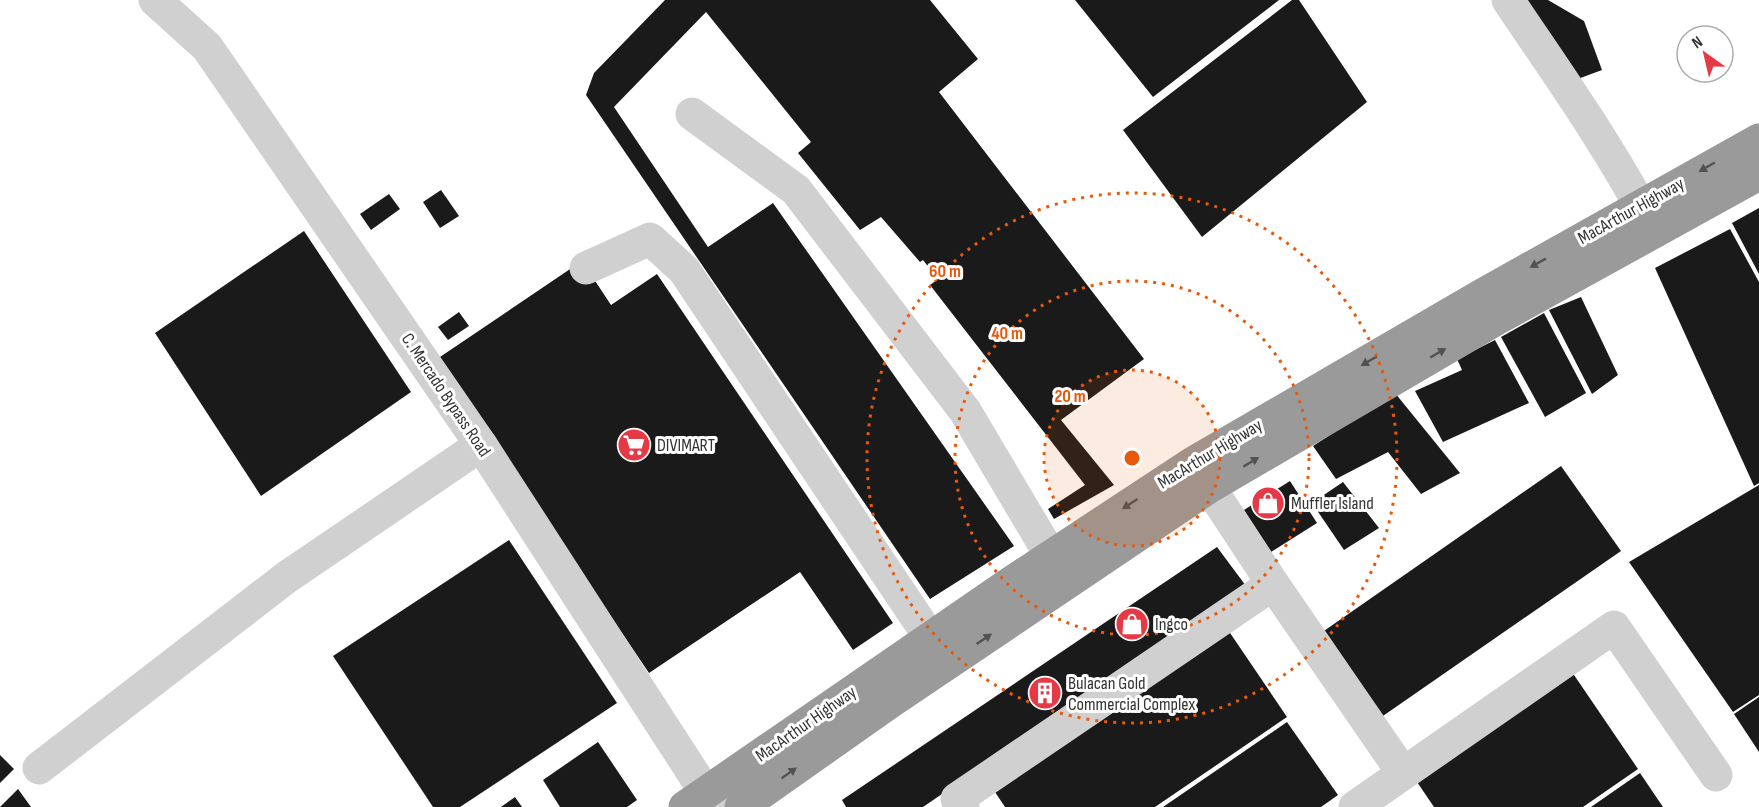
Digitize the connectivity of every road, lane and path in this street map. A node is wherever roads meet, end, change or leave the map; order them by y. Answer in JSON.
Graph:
{"nodes":[{"id":1,"x":155,"y":0,"type":"edge"},
{"id":2,"x":1508,"y":0,"type":"edge"},
{"id":3,"x":692,"y":114,"type":"dead end"},
{"id":4,"x":1759,"y":140,"type":"edge"},
{"id":5,"x":1759,"y":174,"type":"edge"},
{"id":6,"x":1647,"y":219,"type":"junction"},
{"id":7,"x":586,"y":268,"type":"dead end"},
{"id":8,"x":481,"y":445,"type":"junction"},
{"id":9,"x":1201,"y":475,"type":"junction"},
{"id":10,"x":1060,"y":569,"type":"junction"},
{"id":11,"x":1273,"y":584,"type":"junction"},
{"id":12,"x":939,"y":650,"type":"junction"},
{"id":13,"x":39,"y":768,"type":"dead end"},
{"id":14,"x":1716,"y":775,"type":"dead end"},
{"id":15,"x":1397,"y":789,"type":"edge"},
{"id":16,"x":702,"y":802,"type":"edge"},
{"id":17,"x":741,"y":807,"type":"edge"},
{"id":18,"x":963,"y":807,"type":"edge"},
{"id":19,"x":1355,"y":807,"type":"edge"}],
"edges":[{"from":1,"to":8,"type":"street","name":"C. Mercado Bypass Road"},
{"from":2,"to":6,"type":"street"},
{"from":3,"to":10,"type":"street"},
{"from":4,"to":6,"type":"highway","name":"MacArthur Highway","one_way":true},
{"from":5,"to":6,"type":"highway","name":"MacArthur Highway"},
{"from":6,"to":9,"type":"highway","name":"MacArthur Highway"},
{"from":7,"to":12,"type":"street"},
{"from":8,"to":13,"type":"street"},
{"from":8,"to":16,"type":"street","name":"C. Mercado Bypass Road"},
{"from":9,"to":10,"type":"highway","name":"MacArthur Highway"},
{"from":9,"to":11,"type":"street"},
{"from":10,"to":12,"type":"highway","name":"MacArthur Highway"},
{"from":11,"to":15,"type":"street"},
{"from":11,"to":18,"type":"street"},
{"from":12,"to":16,"type":"highway","name":"MacArthur Highway"},
{"from":17,"to":12,"type":"highway","name":"MacArthur Highway","one_way":true},
{"from":14,"to":15,"type":"street"},
{"from":15,"to":19,"type":"street"}]}
